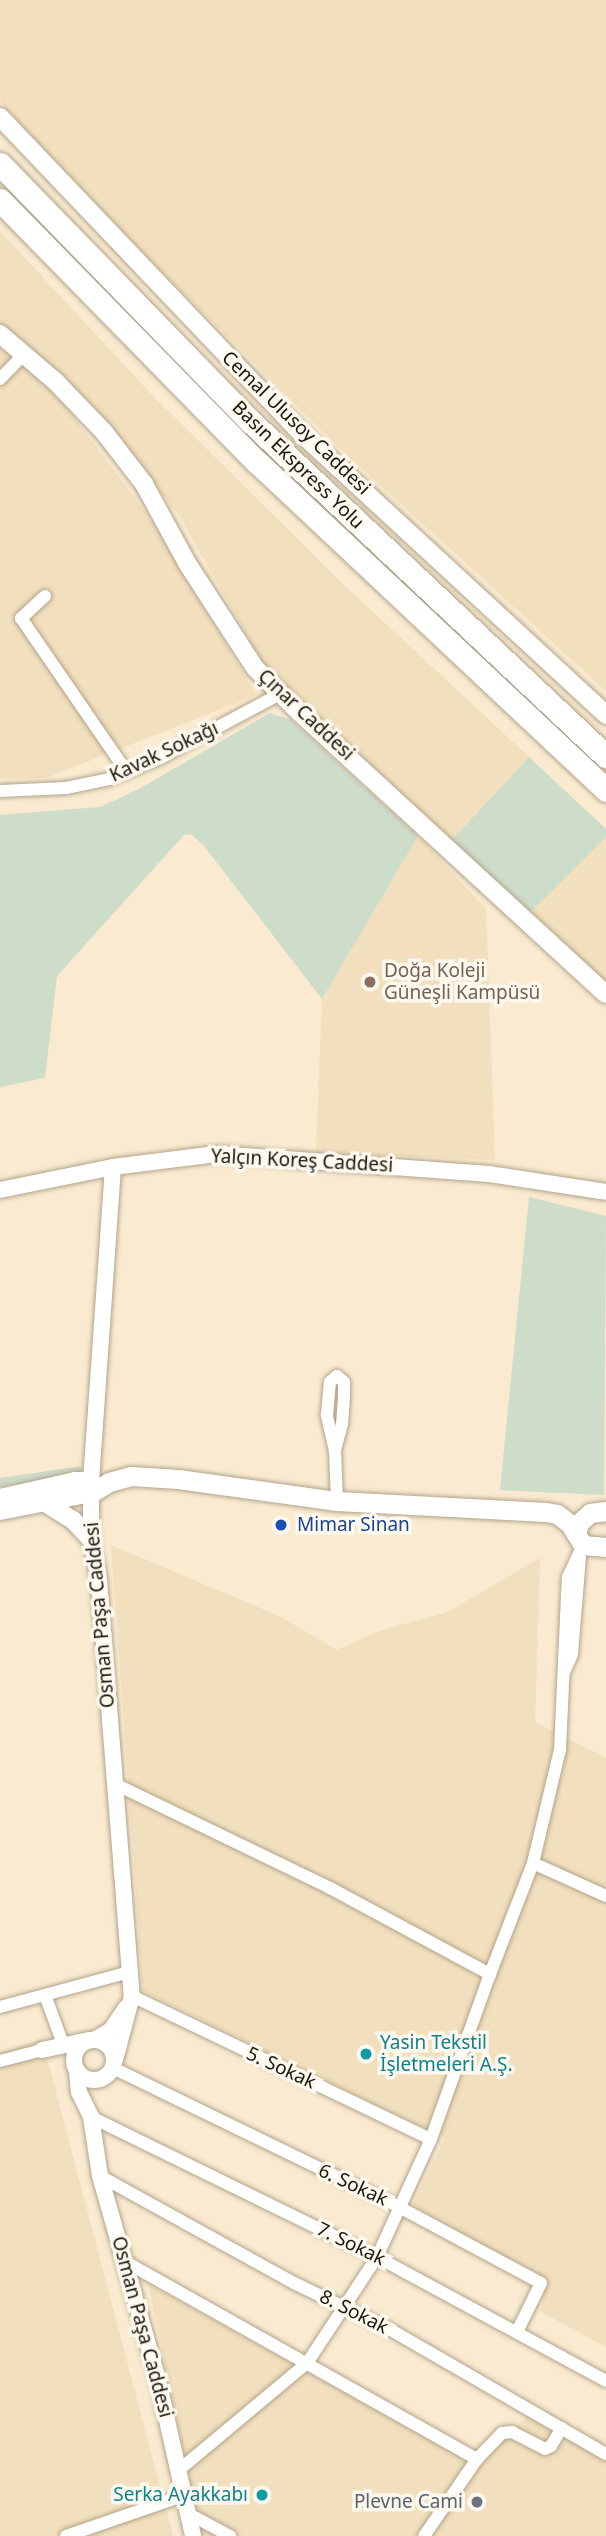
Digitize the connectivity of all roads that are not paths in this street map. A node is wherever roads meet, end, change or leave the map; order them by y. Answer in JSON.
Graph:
{"nodes":[{"id":1,"x":0,"y":117,"type":"edge"},
{"id":2,"x":0,"y":164,"type":"edge"},
{"id":3,"x":0,"y":201,"type":"edge"},
{"id":4,"x":0,"y":334,"type":"edge"},
{"id":5,"x":24,"y":354,"type":"junction"},
{"id":6,"x":0,"y":379,"type":"edge"},
{"id":7,"x":45,"y":596,"type":"dead end"},
{"id":8,"x":280,"y":694,"type":"junction"},
{"id":9,"x":606,"y":715,"type":"edge"},
{"id":10,"x":606,"y":756,"type":"edge"},
{"id":11,"x":127,"y":772,"type":"junction"},
{"id":12,"x":606,"y":790,"type":"edge"},
{"id":13,"x":0,"y":791,"type":"edge"},
{"id":14,"x":606,"y":994,"type":"edge"},
{"id":15,"x":113,"y":1167,"type":"junction"},
{"id":16,"x":0,"y":1191,"type":"edge"},
{"id":17,"x":606,"y":1192,"type":"edge"},
{"id":18,"x":335,"y":1451,"type":"junction"},
{"id":19,"x":91,"y":1487,"type":"junction"},
{"id":20,"x":0,"y":1498,"type":"edge"},
{"id":21,"x":337,"y":1501,"type":"junction"},
{"id":22,"x":44,"y":1502,"type":"junction"},
{"id":23,"x":0,"y":1511,"type":"edge"},
{"id":24,"x":606,"y":1511,"type":"edge"},
{"id":25,"x":92,"y":1539,"type":"junction"},
{"id":26,"x":580,"y":1544,"type":"junction"},
{"id":27,"x":606,"y":1547,"type":"edge"},
{"id":28,"x":114,"y":1784,"type":"junction"},
{"id":29,"x":533,"y":1863,"type":"junction"},
{"id":30,"x":606,"y":1896,"type":"edge"},
{"id":31,"x":130,"y":1972,"type":"junction"},
{"id":32,"x":490,"y":1974,"type":"junction"},
{"id":33,"x":45,"y":1995,"type":"junction"},
{"id":34,"x":132,"y":1996,"type":"junction"},
{"id":35,"x":0,"y":2007,"type":"edge"},
{"id":36,"x":91,"y":2040,"type":"junction"},
{"id":37,"x":63,"y":2044,"type":"junction"},
{"id":38,"x":43,"y":2050,"type":"junction"},
{"id":39,"x":0,"y":2061,"type":"edge"},
{"id":40,"x":76,"y":2067,"type":"junction"},
{"id":41,"x":111,"y":2068,"type":"junction"},
{"id":42,"x":91,"y":2117,"type":"junction"},
{"id":43,"x":431,"y":2139,"type":"junction"},
{"id":44,"x":100,"y":2176,"type":"junction"},
{"id":45,"x":399,"y":2207,"type":"junction"},
{"id":46,"x":377,"y":2257,"type":"junction"},
{"id":47,"x":124,"y":2261,"type":"junction"},
{"id":48,"x":345,"y":2308,"type":"junction"},
{"id":49,"x":517,"y":2332,"type":"junction"},
{"id":50,"x":307,"y":2363,"type":"junction"},
{"id":51,"x":606,"y":2381,"type":"edge"},
{"id":52,"x":562,"y":2428,"type":"junction"},
{"id":53,"x":606,"y":2454,"type":"edge"},
{"id":54,"x":477,"y":2459,"type":"junction"},
{"id":55,"x":179,"y":2470,"type":"junction"},
{"id":56,"x":185,"y":2495,"type":"junction"},
{"id":57,"x":190,"y":2514,"type":"junction"},
{"id":58,"x":66,"y":2536,"type":"edge"},
{"id":59,"x":193,"y":2536,"type":"edge"},
{"id":60,"x":230,"y":2536,"type":"edge"},
{"id":61,"x":424,"y":2536,"type":"edge"}],
"edges":[{"from":1,"to":9,"type":"main road","name":"Cemal Ulusoy Caddesi"},
{"from":2,"to":10,"type":"highway","name":"Basın Ekspress Yolu"},
{"from":3,"to":12,"type":"highway","name":"Basın Ekspress Yolu"},
{"from":4,"to":5,"type":"main road","name":"Çınar Caddesi"},
{"from":5,"to":6,"type":"street"},
{"from":5,"to":8,"type":"main road","name":"Çınar Caddesi"},
{"from":7,"to":11,"type":"street"},
{"from":8,"to":11,"type":"street","name":"Kavak Sokağı"},
{"from":8,"to":14,"type":"main road","name":"Çınar Caddesi"},
{"from":11,"to":13,"type":"street","name":"Kavak Sokağı"},
{"from":15,"to":16,"type":"street","name":"Yalçın Koreş Caddesi"},
{"from":15,"to":17,"type":"street","name":"Yalçın Koreş Caddesi"},
{"from":15,"to":19,"type":"street","name":"Osman Paşa Caddesi"},
{"from":18,"to":18,"type":"street"},
{"from":18,"to":21,"type":"street"},
{"from":19,"to":20,"type":"main road"},
{"from":19,"to":21,"type":"main road"},
{"from":19,"to":22,"type":"main road"},
{"from":19,"to":25,"type":"street","name":"Osman Paşa Caddesi"},
{"from":21,"to":26,"type":"main road"},
{"from":22,"to":23,"type":"main road"},
{"from":22,"to":25,"type":"main road"},
{"from":24,"to":26,"type":"main road"},
{"from":25,"to":28,"type":"street","name":"Osman Paşa Caddesi"},
{"from":26,"to":27,"type":"main road"},
{"from":26,"to":29,"type":"street"},
{"from":28,"to":31,"type":"street","name":"Osman Paşa Caddesi"},
{"from":28,"to":32,"type":"street"},
{"from":29,"to":30,"type":"street"},
{"from":29,"to":32,"type":"street"},
{"from":31,"to":33,"type":"street"},
{"from":31,"to":34,"type":"street","name":"Osman Paşa Caddesi"},
{"from":32,"to":43,"type":"street"},
{"from":33,"to":35,"type":"street"},
{"from":33,"to":37,"type":"street"},
{"from":34,"to":36,"type":"street"},
{"from":34,"to":41,"type":"street","name":"Osman Paşa Caddesi"},
{"from":34,"to":43,"type":"street","name":"5. Sokak"},
{"from":36,"to":37,"type":"street"},
{"from":36,"to":40,"type":"street"},
{"from":36,"to":41,"type":"street"},
{"from":37,"to":38,"type":"street"},
{"from":38,"to":39,"type":"street"},
{"from":38,"to":40,"type":"street"},
{"from":40,"to":41,"type":"street"},
{"from":40,"to":42,"type":"street","name":"Osman Paşa Caddesi"},
{"from":41,"to":42,"type":"street","name":"Osman Paşa Caddesi"},
{"from":41,"to":45,"type":"street","name":"6. Sokak"},
{"from":42,"to":44,"type":"street","name":"Osman Paşa Caddesi"},
{"from":42,"to":46,"type":"street","name":"7. Sokak"},
{"from":43,"to":45,"type":"street"},
{"from":44,"to":47,"type":"street","name":"Osman Paşa Caddesi"},
{"from":44,"to":48,"type":"street","name":"8. Sokak"},
{"from":45,"to":46,"type":"street"},
{"from":45,"to":49,"type":"street","name":"6. Sokak"},
{"from":46,"to":48,"type":"street"},
{"from":46,"to":49,"type":"street","name":"7. Sokak"},
{"from":47,"to":50,"type":"street"},
{"from":47,"to":55,"type":"street","name":"Osman Paşa Caddesi"},
{"from":48,"to":50,"type":"street"},
{"from":48,"to":52,"type":"street","name":"8. Sokak"},
{"from":49,"to":51,"type":"street","name":"7. Sokak"},
{"from":50,"to":54,"type":"street"},
{"from":50,"to":55,"type":"street"},
{"from":52,"to":53,"type":"street","name":"8. Sokak"},
{"from":52,"to":54,"type":"street"},
{"from":54,"to":61,"type":"street"},
{"from":55,"to":56,"type":"street","name":"Osman Paşa Caddesi"},
{"from":56,"to":57,"type":"street","name":"Osman Paşa Caddesi"},
{"from":56,"to":58,"type":"street"},
{"from":57,"to":59,"type":"street","name":"Osman Paşa Caddesi"},
{"from":57,"to":60,"type":"street"}]}
